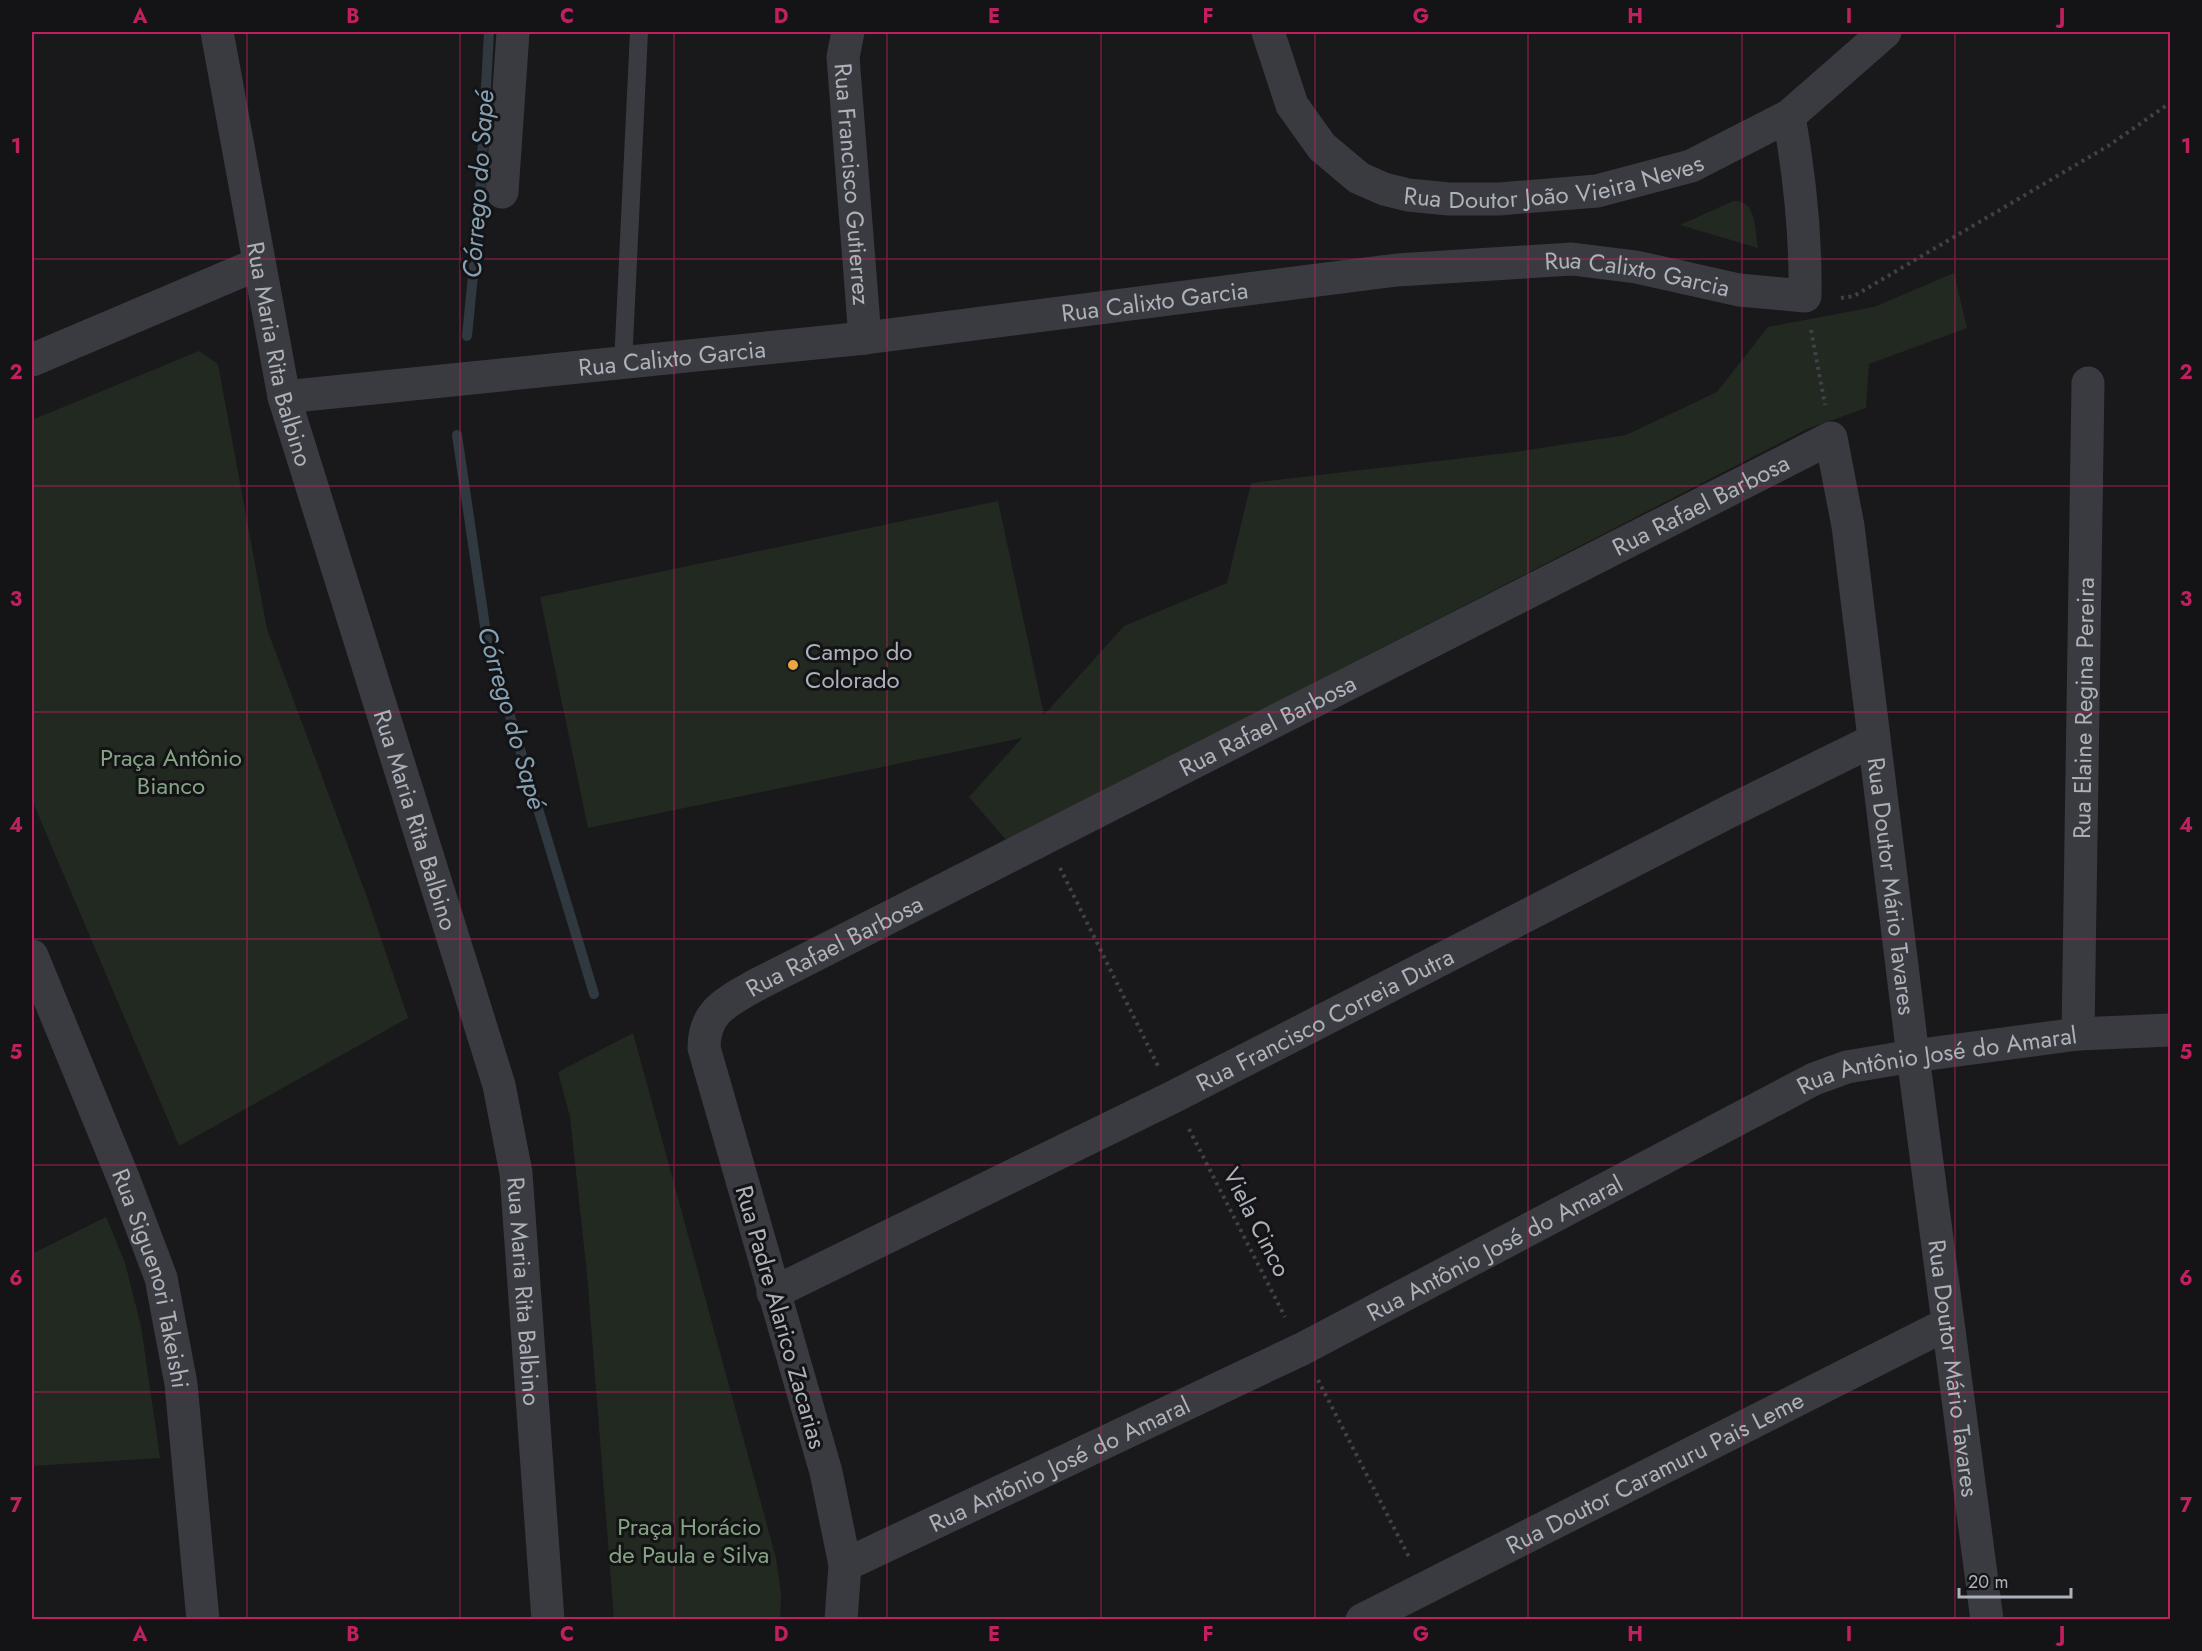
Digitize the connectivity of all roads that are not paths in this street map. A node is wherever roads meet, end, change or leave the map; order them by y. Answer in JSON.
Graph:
{"nodes":[{"id":1,"x":218,"y":32,"type":"edge"},
{"id":2,"x":513,"y":32,"type":"edge"},
{"id":3,"x":639,"y":32,"type":"edge"},
{"id":4,"x":848,"y":32,"type":"edge"},
{"id":5,"x":1268,"y":32,"type":"edge"},
{"id":6,"x":1885,"y":32,"type":"edge"},
{"id":7,"x":1789,"y":116,"type":"junction"},
{"id":8,"x":502,"y":192,"type":"dead end"},
{"id":9,"x":258,"y":264,"type":"junction"},
{"id":10,"x":865,"y":338,"type":"junction"},
{"id":11,"x":32,"y":360,"type":"edge"},
{"id":12,"x":623,"y":364,"type":"junction"},
{"id":13,"x":2088,"y":382,"type":"dead end"},
{"id":14,"x":284,"y":397,"type":"junction"},
{"id":15,"x":1831,"y":438,"type":"joint"},
{"id":16,"x":1874,"y":740,"type":"junction"},
{"id":17,"x":32,"y":956,"type":"edge"},
{"id":18,"x":709,"y":1018,"type":"joint"},
{"id":19,"x":2170,"y":1030,"type":"edge"},
{"id":20,"x":2078,"y":1034,"type":"junction"},
{"id":21,"x":1913,"y":1056,"type":"junction"},
{"id":22,"x":774,"y":1293,"type":"junction"},
{"id":23,"x":1947,"y":1324,"type":"junction"},
{"id":24,"x":845,"y":1564,"type":"junction"},
{"id":25,"x":203,"y":1620,"type":"edge"},
{"id":26,"x":549,"y":1620,"type":"edge"},
{"id":27,"x":842,"y":1620,"type":"edge"},
{"id":28,"x":1362,"y":1620,"type":"edge"},
{"id":29,"x":1987,"y":1620,"type":"edge"}],
"edges":[{"from":1,"to":9,"type":"street","name":"Rua Maria Rita Balbino"},
{"from":2,"to":8,"type":"street"},
{"from":3,"to":12,"type":"lane"},
{"from":4,"to":10,"type":"street","name":"Rua Francisco Gutierrez"},
{"from":5,"to":7,"type":"street","name":"Rua Doutor João Vieira Neves"},
{"from":6,"to":7,"type":"street","name":"Rua Doutor João Vieira Neves"},
{"from":7,"to":10,"type":"street","name":"Rua Calixto Garcia"},
{"from":9,"to":11,"type":"street"},
{"from":9,"to":14,"type":"street","name":"Rua Maria Rita Balbino"},
{"from":10,"to":12,"type":"street","name":"Rua Calixto Garcia"},
{"from":12,"to":14,"type":"street","name":"Rua Calixto Garcia"},
{"from":13,"to":20,"type":"street","name":"Rua Elaine Regina Pereira"},
{"from":14,"to":26,"type":"street","name":"Rua Maria Rita Balbino"},
{"from":15,"to":16,"type":"street","name":"Rua Doutor Mário Tavares"},
{"from":15,"to":18,"type":"street","name":"Rua Rafael Barbosa"},
{"from":16,"to":21,"type":"street","name":"Rua Doutor Mário Tavares"},
{"from":16,"to":22,"type":"street","name":"Rua Francisco Correia Dutra"},
{"from":17,"to":25,"type":"street","name":"Rua Siguenori Takeishi"},
{"from":18,"to":22,"type":"street","name":"Rua Padre Alarico Zacarias"},
{"from":19,"to":20,"type":"street","name":"Rua Antônio José do Amaral"},
{"from":20,"to":21,"type":"street","name":"Rua Antônio José do Amaral"},
{"from":21,"to":23,"type":"street","name":"Rua Doutor Mário Tavares"},
{"from":21,"to":24,"type":"street","name":"Rua Antônio José do Amaral"},
{"from":22,"to":24,"type":"street","name":"Rua Padre Alarico Zacarias"},
{"from":23,"to":28,"type":"street","name":"Rua Doutor Caramuru Pais Leme"},
{"from":23,"to":29,"type":"street","name":"Rua Doutor Mário Tavares"},
{"from":24,"to":27,"type":"street","name":"Rua Padre Alarico Zacarias"}]}
